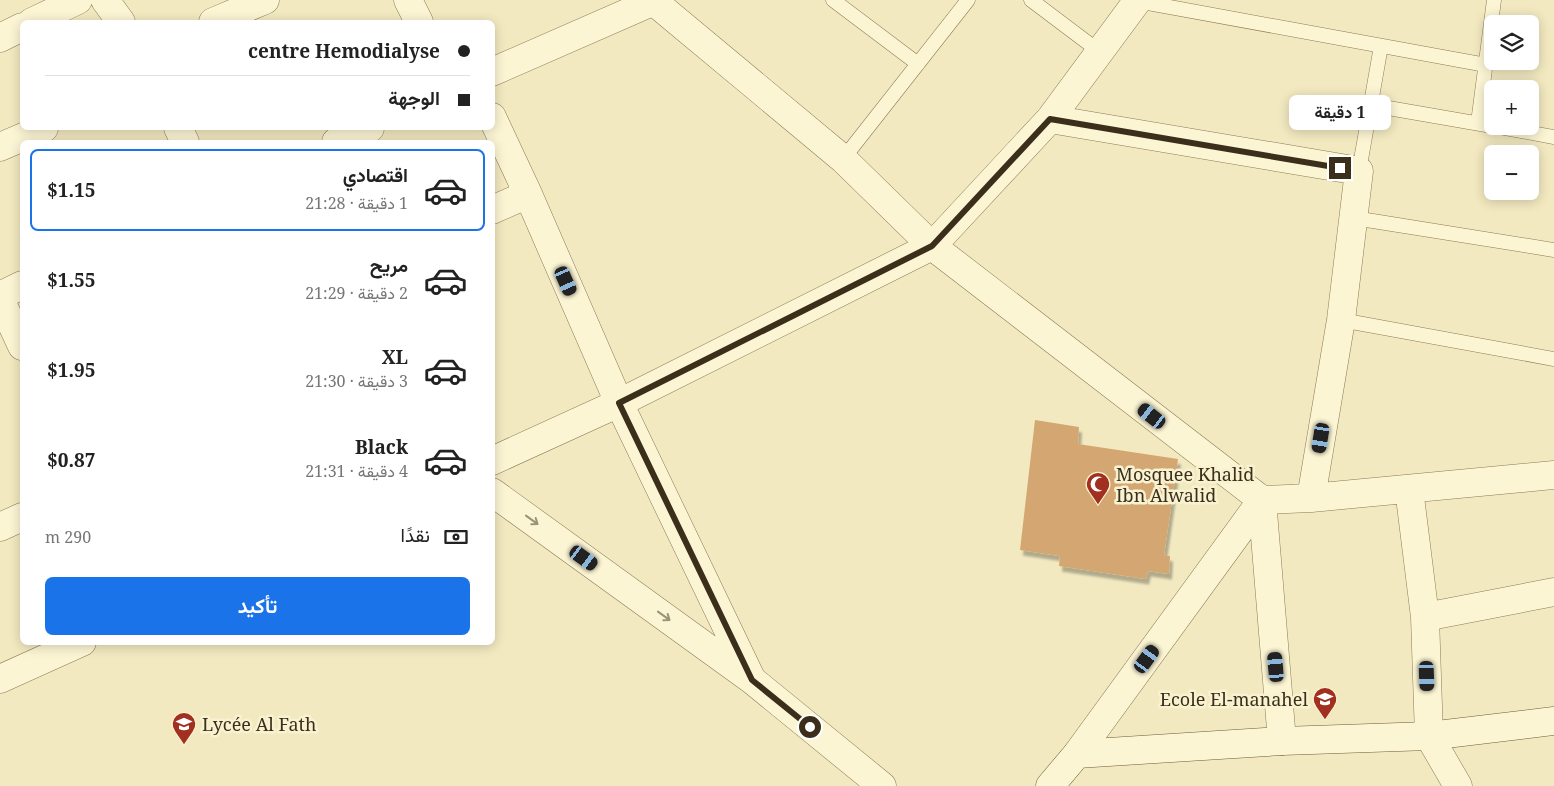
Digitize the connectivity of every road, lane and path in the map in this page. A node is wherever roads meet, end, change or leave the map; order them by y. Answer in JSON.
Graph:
{"nodes":[{"id":1,"x":78,"y":0,"type":"edge"},
{"id":2,"x":105,"y":0,"type":"edge"},
{"id":3,"x":265,"y":0,"type":"edge"},
{"id":4,"x":408,"y":0,"type":"edge"},
{"id":5,"x":833,"y":0,"type":"edge"},
{"id":6,"x":968,"y":0,"type":"edge"},
{"id":7,"x":1031,"y":0,"type":"edge"},
{"id":8,"x":1494,"y":0,"type":"edge"},
{"id":9,"x":652,"y":1,"type":"edge"},
{"id":10,"x":1137,"y":1,"type":"edge"},
{"id":11,"x":1492,"y":15,"type":"edge"},
{"id":12,"x":36,"y":20,"type":"edge"},
{"id":13,"x":120,"y":20,"type":"edge"},
{"id":14,"x":218,"y":20,"type":"edge"},
{"id":15,"x":418,"y":20,"type":"edge"},
{"id":16,"x":20,"y":28,"type":"edge"},
{"id":17,"x":0,"y":38,"type":"edge"},
{"id":18,"x":1381,"y":46,"type":"junction"},
{"id":19,"x":1100,"y":52,"type":"junction"},
{"id":20,"x":918,"y":64,"type":"junction"},
{"id":21,"x":1484,"y":65,"type":"edge"},
{"id":22,"x":1485,"y":70,"type":"edge"},
{"id":23,"x":495,"y":71,"type":"edge"},
{"id":24,"x":1370,"y":105,"type":"junction"},
{"id":25,"x":1050,"y":119,"type":"junction"},
{"id":26,"x":495,"y":123,"type":"edge"},
{"id":27,"x":1478,"y":124,"type":"junction"},
{"id":28,"x":1484,"y":125,"type":"edge"},
{"id":29,"x":39,"y":130,"type":"edge"},
{"id":30,"x":365,"y":130,"type":"edge"},
{"id":31,"x":1539,"y":134,"type":"edge"},
{"id":32,"x":1554,"y":136,"type":"edge"},
{"id":33,"x":341,"y":140,"type":"edge"},
{"id":34,"x":0,"y":147,"type":"edge"},
{"id":35,"x":842,"y":159,"type":"junction"},
{"id":36,"x":1359,"y":172,"type":"junction"},
{"id":37,"x":528,"y":194,"type":"junction"},
{"id":38,"x":495,"y":209,"type":"edge"},
{"id":39,"x":1354,"y":218,"type":"junction"},
{"id":40,"x":932,"y":246,"type":"junction"},
{"id":41,"x":1554,"y":250,"type":"edge"},
{"id":42,"x":20,"y":286,"type":"edge"},
{"id":43,"x":0,"y":297,"type":"edge"},
{"id":44,"x":1341,"y":320,"type":"junction"},
{"id":45,"x":20,"y":342,"type":"edge"},
{"id":46,"x":1554,"y":359,"type":"edge"},
{"id":47,"x":619,"y":403,"type":"junction"},
{"id":48,"x":495,"y":456,"type":"edge"},
{"id":49,"x":1554,"y":475,"type":"edge"},
{"id":50,"x":1409,"y":489,"type":"junction"},
{"id":51,"x":495,"y":494,"type":"edge"},
{"id":52,"x":1311,"y":498,"type":"junction"},
{"id":53,"x":1262,"y":500,"type":"junction"},
{"id":54,"x":20,"y":518,"type":"edge"},
{"id":55,"x":0,"y":527,"type":"edge"},
{"id":56,"x":1554,"y":592,"type":"edge"},
{"id":57,"x":1425,"y":617,"type":"junction"},
{"id":58,"x":75,"y":645,"type":"edge"},
{"id":59,"x":0,"y":679,"type":"edge"},
{"id":60,"x":752,"y":680,"type":"junction"},
{"id":61,"x":1554,"y":721,"type":"edge"},
{"id":62,"x":1429,"y":736,"type":"junction"},
{"id":63,"x":1282,"y":740,"type":"junction"},
{"id":64,"x":1077,"y":754,"type":"junction"},
{"id":65,"x":882,"y":786,"type":"edge"},
{"id":66,"x":1050,"y":786,"type":"edge"},
{"id":67,"x":1458,"y":786,"type":"edge"}],
"edges":[{"from":1,"to":12,"type":"street"},
{"from":2,"to":13,"type":"street"},
{"from":3,"to":14,"type":"street"},
{"from":4,"to":15,"type":"street"},
{"from":5,"to":20,"type":"lane"},
{"from":6,"to":20,"type":"lane"},
{"from":7,"to":19,"type":"lane"},
{"from":8,"to":11,"type":"lane"},
{"from":9,"to":23,"type":"street"},
{"from":9,"to":35,"type":"street"},
{"from":10,"to":18,"type":"lane"},
{"from":10,"to":19,"type":"street"},
{"from":16,"to":17,"type":"street"},
{"from":18,"to":21,"type":"lane"},
{"from":18,"to":24,"type":"lane"},
{"from":19,"to":25,"type":"street"},
{"from":20,"to":35,"type":"lane"},
{"from":22,"to":27,"type":"lane"},
{"from":24,"to":27,"type":"lane"},
{"from":24,"to":36,"type":"lane"},
{"from":25,"to":36,"type":"street"},
{"from":25,"to":40,"type":"street"},
{"from":26,"to":37,"type":"street"},
{"from":27,"to":28,"type":"lane"},
{"from":29,"to":34,"type":"street"},
{"from":30,"to":33,"type":"street"},
{"from":31,"to":32,"type":"lane"},
{"from":35,"to":40,"type":"street"},
{"from":36,"to":39,"type":"street"},
{"from":37,"to":38,"type":"street"},
{"from":37,"to":47,"type":"street"},
{"from":39,"to":41,"type":"lane"},
{"from":39,"to":44,"type":"street"},
{"from":40,"to":47,"type":"street"},
{"from":40,"to":53,"type":"street"},
{"from":42,"to":43,"type":"street"},
{"from":43,"to":45,"type":"street"},
{"from":44,"to":46,"type":"lane"},
{"from":44,"to":52,"type":"street"},
{"from":47,"to":48,"type":"street"},
{"from":47,"to":60,"type":"street"},
{"from":49,"to":50,"type":"street"},
{"from":50,"to":52,"type":"street"},
{"from":50,"to":57,"type":"street"},
{"from":51,"to":60,"type":"street","one_way":true},
{"from":52,"to":53,"type":"street"},
{"from":53,"to":63,"type":"street"},
{"from":53,"to":64,"type":"street"},
{"from":54,"to":55,"type":"street"},
{"from":56,"to":57,"type":"street"},
{"from":57,"to":62,"type":"street"},
{"from":58,"to":59,"type":"street"},
{"from":60,"to":65,"type":"street"},
{"from":61,"to":62,"type":"street"},
{"from":62,"to":63,"type":"street"},
{"from":62,"to":67,"type":"street"},
{"from":63,"to":64,"type":"street"},
{"from":64,"to":66,"type":"street"}]}
